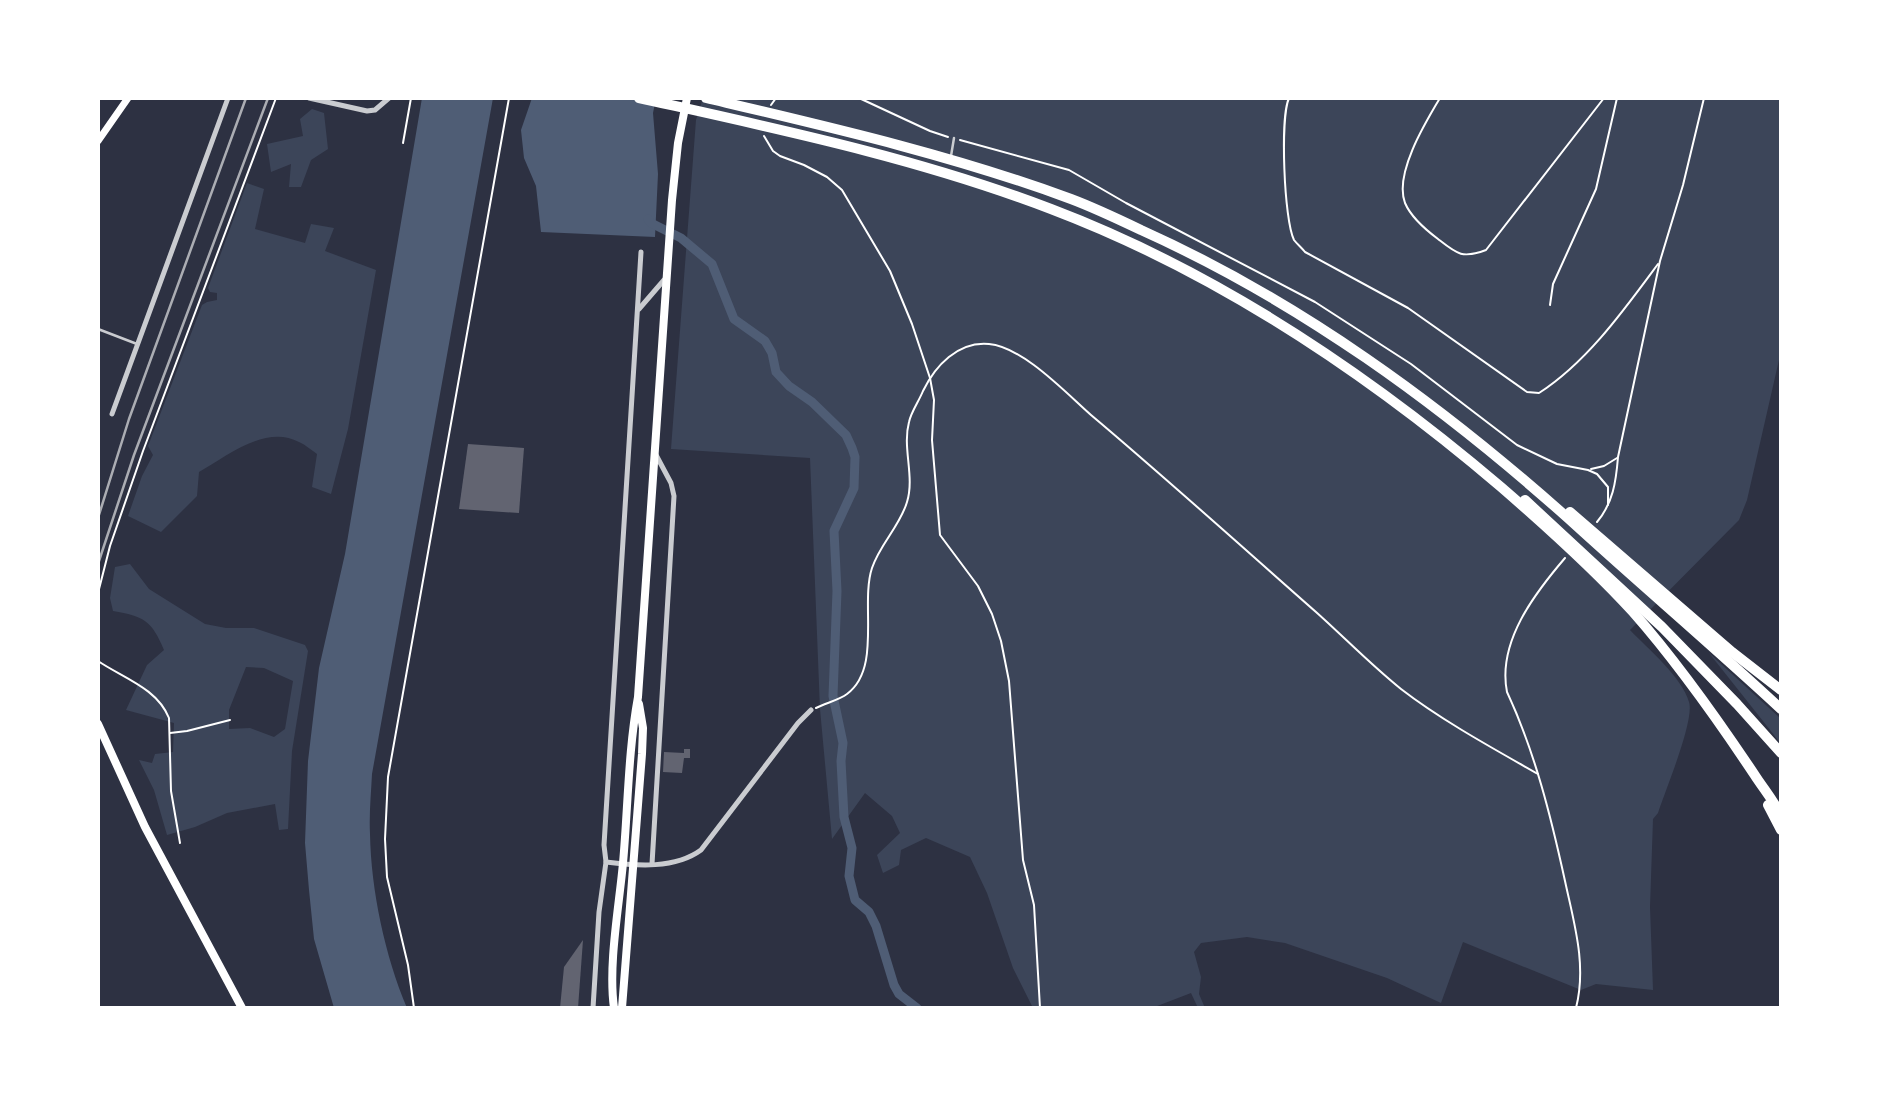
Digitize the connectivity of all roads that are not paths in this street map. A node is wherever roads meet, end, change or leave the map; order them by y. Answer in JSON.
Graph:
{"nodes":[{"id":1,"x":128,"y":98,"type":"edge"},
{"id":2,"x":228,"y":98,"type":"edge"},
{"id":3,"x":309,"y":98,"type":"edge"},
{"id":4,"x":389,"y":98,"type":"edge"},
{"id":5,"x":639,"y":98,"type":"edge"},
{"id":6,"x":687,"y":98,"type":"edge"},
{"id":7,"x":706,"y":98,"type":"edge"},
{"id":8,"x":954,"y":138,"type":"road end"},
{"id":9,"x":98,"y":141,"type":"edge"},
{"id":10,"x":950,"y":159,"type":"junction"},
{"id":11,"x":641,"y":252,"type":"dead end"},
{"id":12,"x":666,"y":277,"type":"junction"},
{"id":13,"x":639,"y":309,"type":"junction"},
{"id":14,"x":98,"y":329,"type":"edge"},
{"id":15,"x":138,"y":344,"type":"junction"},
{"id":16,"x":1323,"y":351,"type":"junction"},
{"id":17,"x":111,"y":414,"type":"dead end"},
{"id":18,"x":655,"y":452,"type":"junction"},
{"id":19,"x":1554,"y":504,"type":"junction"},
{"id":20,"x":1781,"y":690,"type":"edge"},
{"id":21,"x":638,"y":697,"type":"junction"},
{"id":22,"x":1781,"y":709,"type":"edge"},
{"id":23,"x":811,"y":710,"type":"road end"},
{"id":24,"x":98,"y":724,"type":"edge"},
{"id":25,"x":1781,"y":752,"type":"edge"},
{"id":26,"x":1755,"y":776,"type":"junction"},
{"id":27,"x":1781,"y":814,"type":"edge"},
{"id":28,"x":1781,"y":830,"type":"edge"},
{"id":29,"x":606,"y":862,"type":"junction"},
{"id":30,"x":623,"y":863,"type":"junction"},
{"id":31,"x":633,"y":864,"type":"junction"},
{"id":32,"x":652,"y":864,"type":"junction"},
{"id":33,"x":242,"y":1008,"type":"edge"},
{"id":34,"x":593,"y":1008,"type":"edge"},
{"id":35,"x":614,"y":1008,"type":"edge"},
{"id":36,"x":622,"y":1008,"type":"edge"}],
"edges":[{"from":1,"to":9,"type":"main road"},
{"from":2,"to":15,"type":"street"},
{"from":3,"to":4,"type":"street"},
{"from":5,"to":16,"type":"highway"},
{"from":6,"to":12,"type":"main road"},
{"from":7,"to":10,"type":"highway"},
{"from":8,"to":10,"type":"lane"},
{"from":10,"to":19,"type":"highway"},
{"from":11,"to":13,"type":"street"},
{"from":12,"to":13,"type":"street"},
{"from":12,"to":18,"type":"main road"},
{"from":13,"to":29,"type":"street"},
{"from":14,"to":15,"type":"lane"},
{"from":15,"to":17,"type":"street"},
{"from":16,"to":25,"type":"highway"},
{"from":16,"to":26,"type":"highway"},
{"from":18,"to":21,"type":"main road"},
{"from":18,"to":32,"type":"street"},
{"from":19,"to":20,"type":"highway"},
{"from":19,"to":22,"type":"highway"},
{"from":21,"to":30,"type":"main road"},
{"from":21,"to":31,"type":"main road"},
{"from":23,"to":32,"type":"street"},
{"from":24,"to":33,"type":"main road"},
{"from":26,"to":27,"type":"highway"},
{"from":26,"to":28,"type":"highway"},
{"from":29,"to":30,"type":"street"},
{"from":29,"to":34,"type":"street"},
{"from":30,"to":31,"type":"street"},
{"from":30,"to":35,"type":"main road"},
{"from":31,"to":32,"type":"street"},
{"from":31,"to":36,"type":"main road"}]}
